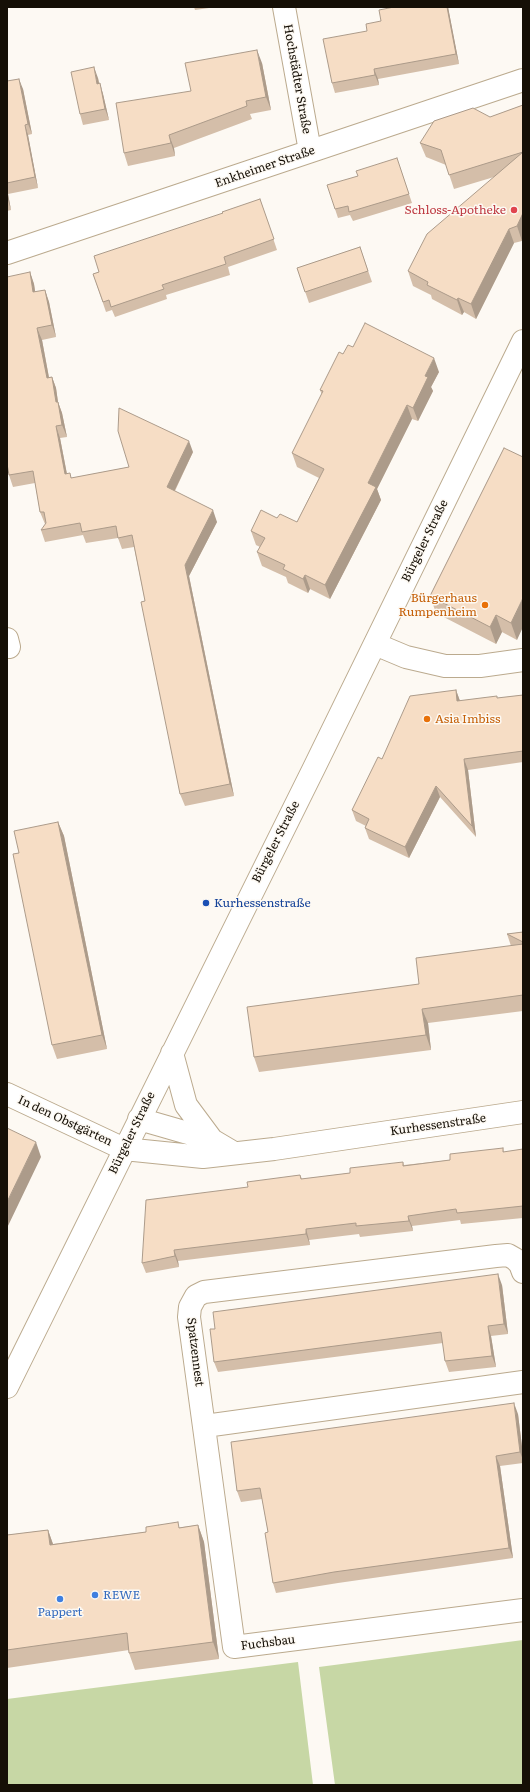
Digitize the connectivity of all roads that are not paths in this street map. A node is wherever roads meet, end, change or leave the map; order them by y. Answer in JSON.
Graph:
{"nodes":[{"id":1,"x":284,"y":7,"type":"edge"},
{"id":2,"x":523,"y":80,"type":"edge"},
{"id":3,"x":310,"y":151,"type":"junction"},
{"id":4,"x":7,"y":253,"type":"edge"},
{"id":5,"x":523,"y":341,"type":"edge"},
{"id":6,"x":375,"y":644,"type":"junction"},
{"id":7,"x":523,"y":660,"type":"edge"},
{"id":8,"x":172,"y":1053,"type":"junction"},
{"id":9,"x":7,"y":1094,"type":"edge"},
{"id":10,"x":523,"y":1112,"type":"edge"},
{"id":11,"x":139,"y":1119,"type":"junction"},
{"id":12,"x":212,"y":1140,"type":"junction"},
{"id":13,"x":124,"y":1149,"type":"junction"},
{"id":14,"x":234,"y":1153,"type":"junction"},
{"id":15,"x":523,"y":1272,"type":"edge"},
{"id":16,"x":523,"y":1382,"type":"edge"},
{"id":17,"x":7,"y":1386,"type":"edge"},
{"id":18,"x":205,"y":1426,"type":"junction"},
{"id":19,"x":523,"y":1610,"type":"edge"}],
"edges":[{"from":1,"to":3,"type":"street","name":"Hochstädter Straße"},
{"from":2,"to":3,"type":"street","name":"Enkheimer Straße"},
{"from":3,"to":4,"type":"street","name":"Enkheimer Straße"},
{"from":5,"to":6,"type":"street","name":"Bürgeler Straße"},
{"from":6,"to":7,"type":"street"},
{"from":6,"to":8,"type":"street","name":"Bürgeler Straße"},
{"from":8,"to":11,"type":"street","name":"Bürgeler Straße"},
{"from":8,"to":12,"type":"street"},
{"from":9,"to":13,"type":"street","name":"In den Obstgärten"},
{"from":10,"to":14,"type":"street","name":"Kurhessenstraße"},
{"from":11,"to":12,"type":"street"},
{"from":11,"to":13,"type":"street","name":"Bürgeler Straße"},
{"from":12,"to":14,"type":"street"},
{"from":13,"to":14,"type":"street","name":"Kurhessenstraße"},
{"from":13,"to":17,"type":"street","name":"Bürgeler Straße"},
{"from":15,"to":18,"type":"street","name":"Spatzennest"},
{"from":16,"to":18,"type":"street"},
{"from":18,"to":19,"type":"street","name":"Fuchsbau"}]}
